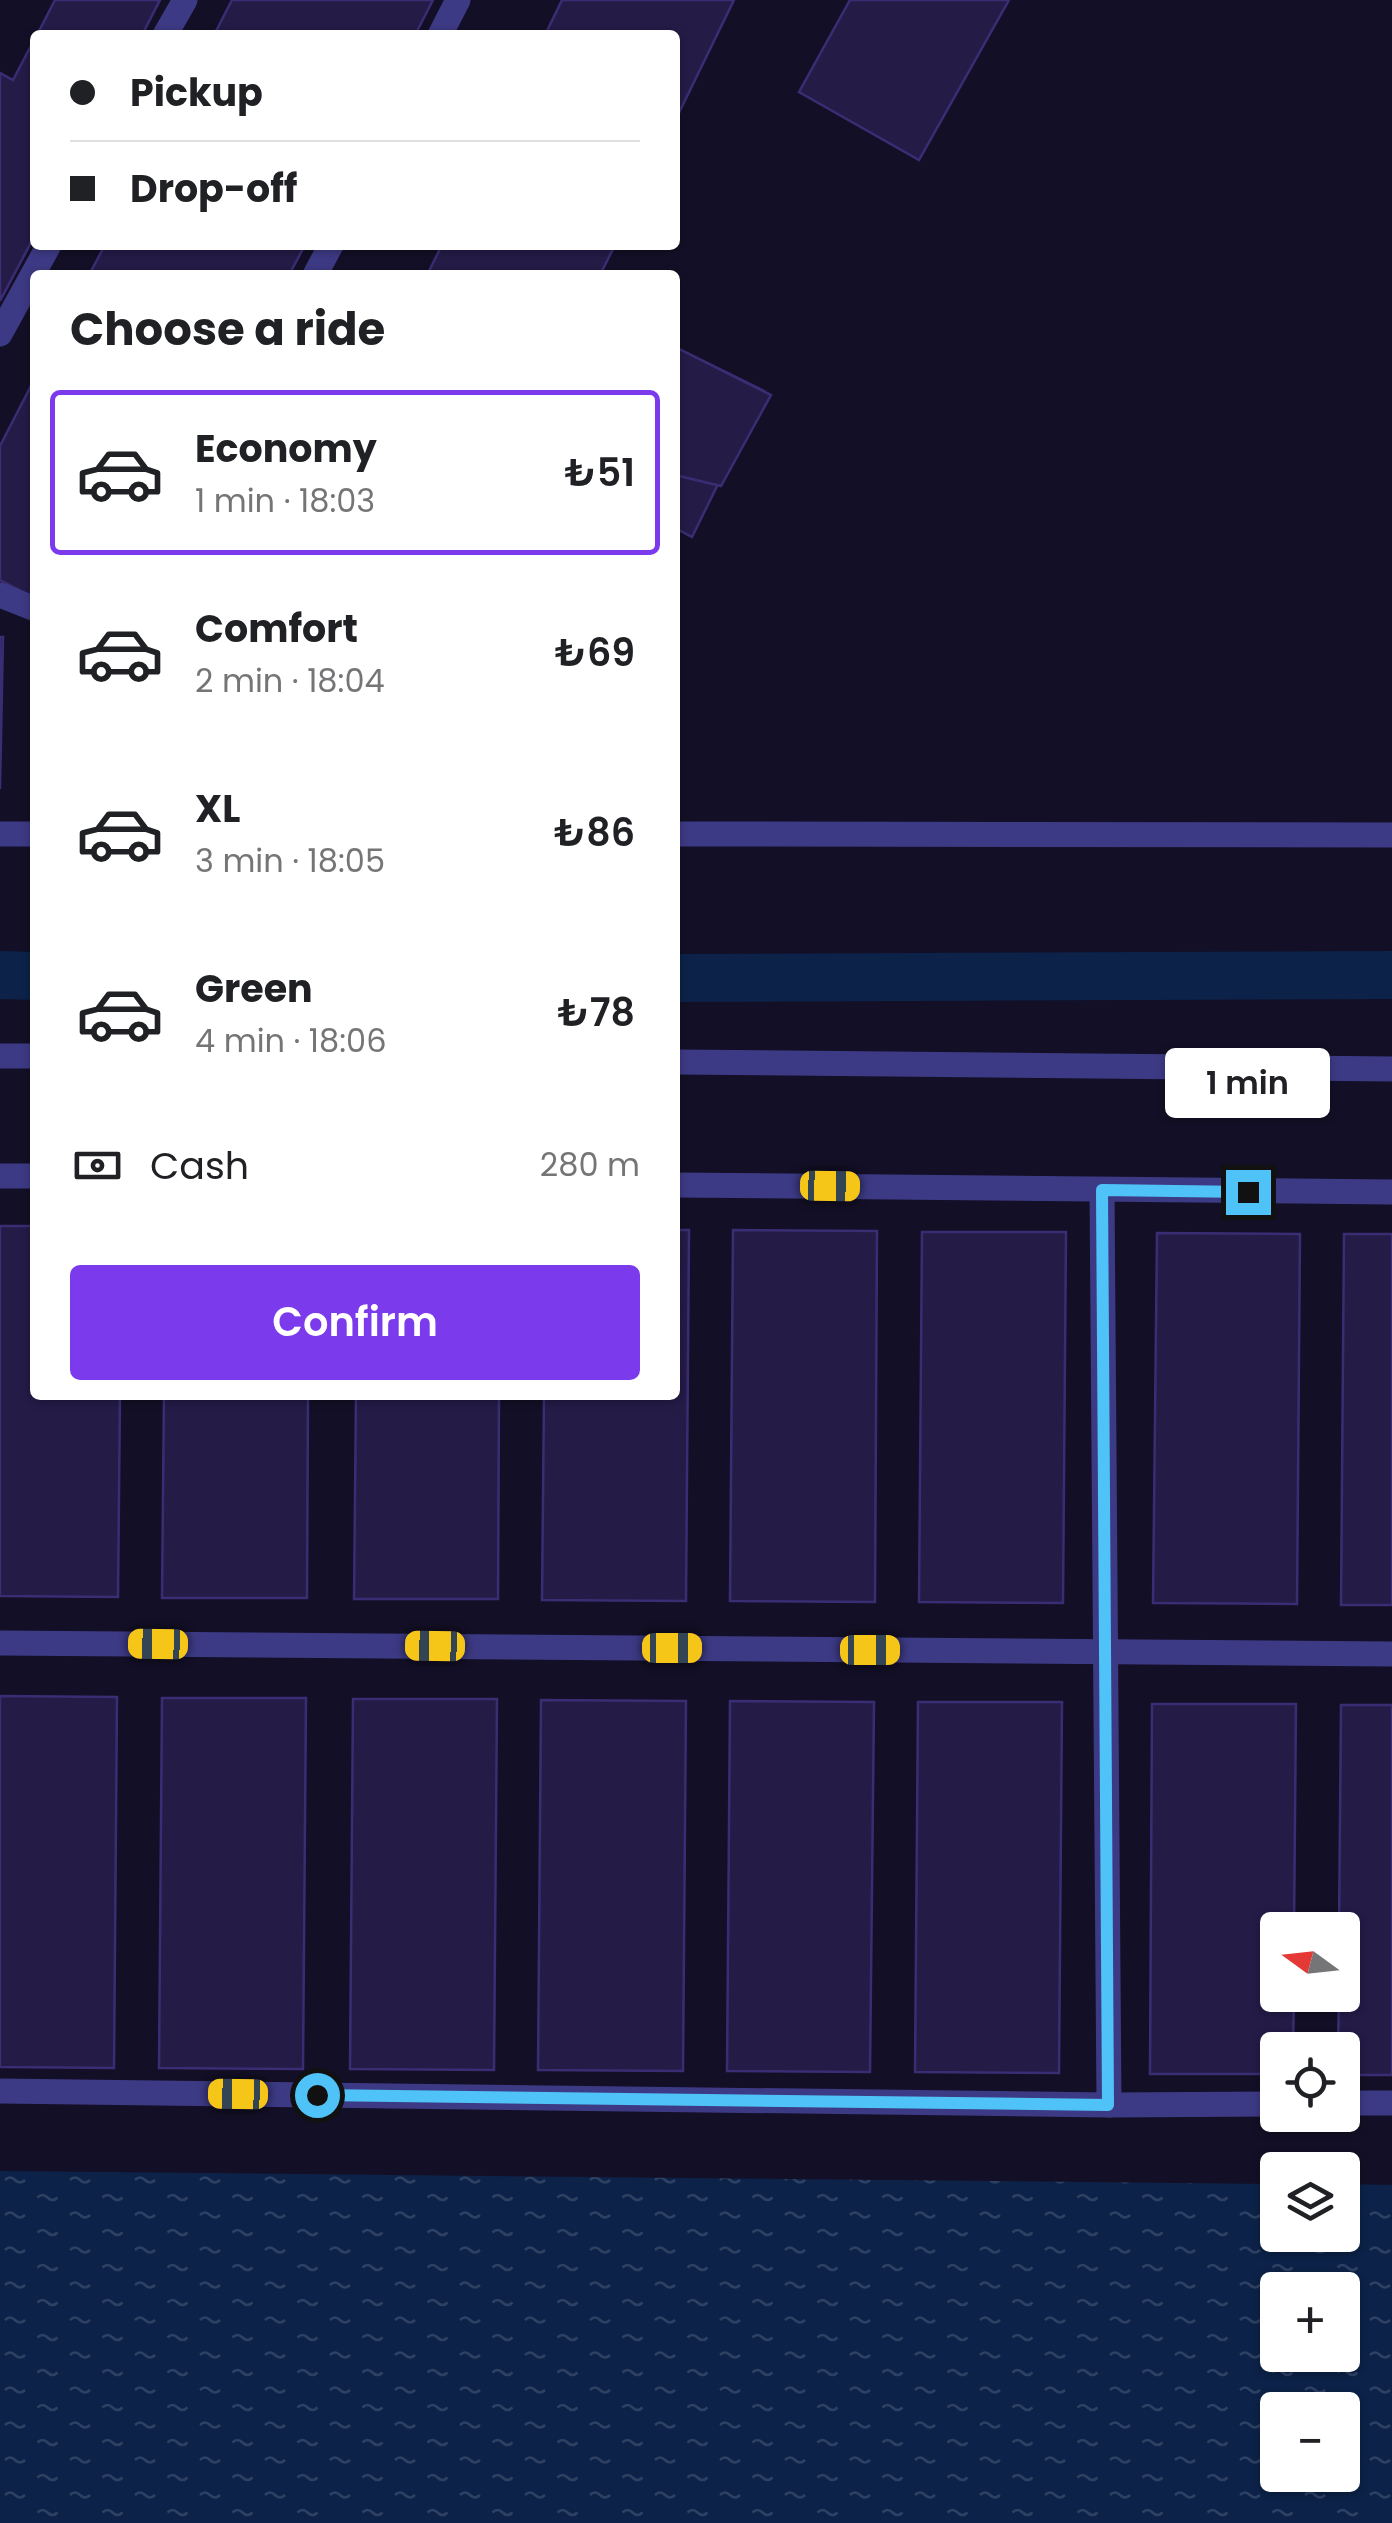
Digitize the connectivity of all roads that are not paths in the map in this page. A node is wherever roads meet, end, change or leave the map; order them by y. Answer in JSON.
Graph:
{"nodes":[{"id":1,"x":185,"y":0,"type":"edge"},
{"id":2,"x":458,"y":0,"type":"edge"},
{"id":3,"x":169,"y":30,"type":"edge"},
{"id":4,"x":443,"y":30,"type":"edge"},
{"id":5,"x":30,"y":280,"type":"edge"},
{"id":6,"x":0,"y":334,"type":"edge"},
{"id":7,"x":0,"y":595,"type":"edge"},
{"id":8,"x":30,"y":607,"type":"edge"},
{"id":9,"x":680,"y":834,"type":"edge"},
{"id":10,"x":1392,"y":835,"type":"edge"},
{"id":11,"x":0,"y":1056,"type":"edge"},
{"id":12,"x":30,"y":1056,"type":"edge"},
{"id":13,"x":680,"y":1062,"type":"edge"},
{"id":14,"x":1392,"y":1069,"type":"edge"},
{"id":15,"x":0,"y":1176,"type":"edge"},
{"id":16,"x":30,"y":1176,"type":"edge"},
{"id":17,"x":680,"y":1184,"type":"edge"},
{"id":18,"x":1102,"y":1190,"type":"junction"},
{"id":19,"x":1392,"y":1192,"type":"edge"},
{"id":20,"x":0,"y":1642,"type":"edge"},
{"id":21,"x":1107,"y":1652,"type":"junction"},
{"id":22,"x":1392,"y":1654,"type":"edge"},
{"id":23,"x":0,"y":2091,"type":"edge"},
{"id":24,"x":1360,"y":2103,"type":"edge"},
{"id":25,"x":1392,"y":2103,"type":"edge"},
{"id":26,"x":1260,"y":2104,"type":"edge"},
{"id":27,"x":1108,"y":2105,"type":"junction"}],
"edges":[{"from":1,"to":3,"type":"street"},
{"from":2,"to":4,"type":"street"},
{"from":5,"to":6,"type":"street"},
{"from":7,"to":8,"type":"street"},
{"from":9,"to":10,"type":"street"},
{"from":11,"to":12,"type":"street"},
{"from":13,"to":14,"type":"street"},
{"from":15,"to":16,"type":"street"},
{"from":17,"to":18,"type":"street"},
{"from":18,"to":19,"type":"street"},
{"from":18,"to":21,"type":"street"},
{"from":20,"to":21,"type":"street"},
{"from":21,"to":22,"type":"street"},
{"from":21,"to":27,"type":"street"},
{"from":23,"to":27,"type":"street"},
{"from":24,"to":25,"type":"street"},
{"from":26,"to":27,"type":"street"}]}
